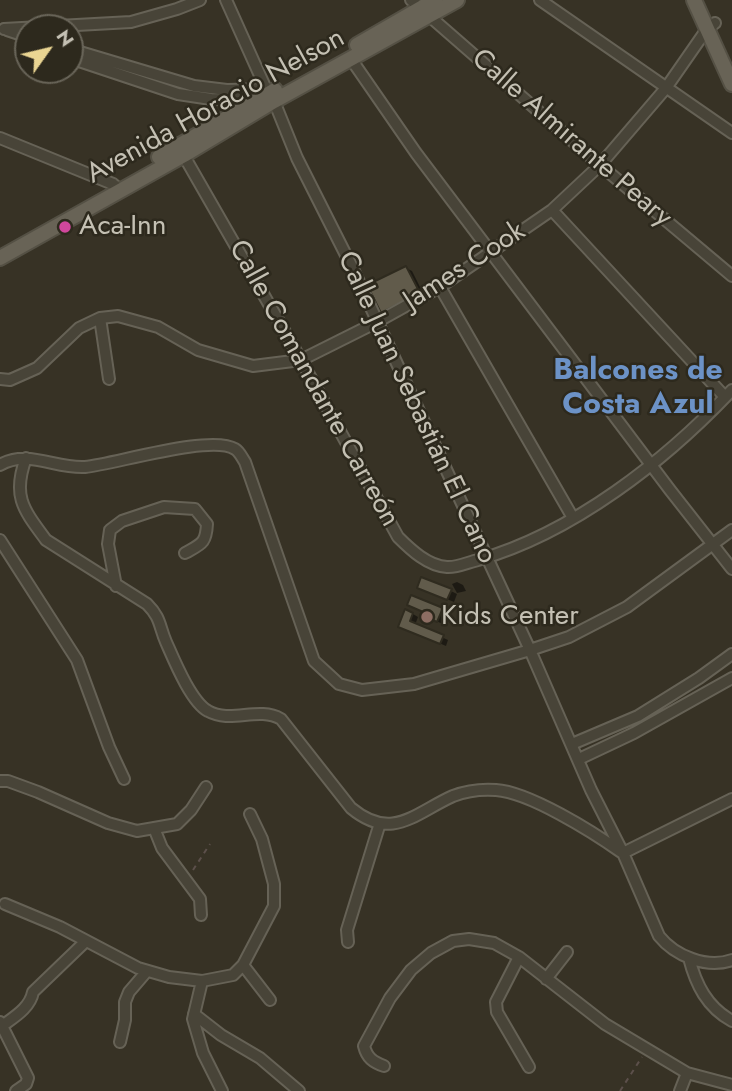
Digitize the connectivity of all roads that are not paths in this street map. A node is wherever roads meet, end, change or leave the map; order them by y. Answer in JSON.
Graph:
{"nodes":[{"id":1,"x":200,"y":0,"type":"edge"},
{"id":2,"x":226,"y":0,"type":"edge"},
{"id":3,"x":435,"y":0,"type":"edge"},
{"id":4,"x":457,"y":0,"type":"edge"},
{"id":5,"x":540,"y":0,"type":"edge"},
{"id":6,"x":694,"y":0,"type":"edge"},
{"id":7,"x":704,"y":0,"type":"edge"},
{"id":8,"x":420,"y":8,"type":"edge"},
{"id":9,"x":711,"y":26,"type":"junction"},
{"id":10,"x":2,"y":28,"type":"edge"},
{"id":11,"x":84,"y":53,"type":"edge"},
{"id":12,"x":351,"y":59,"type":"junction"},
{"id":13,"x":732,"y":60,"type":"edge"},
{"id":14,"x":84,"y":63,"type":"edge"},
{"id":15,"x":732,"y":84,"type":"edge"},
{"id":16,"x":666,"y":88,"type":"junction"},
{"id":17,"x":265,"y":98,"type":"junction"},
{"id":18,"x":732,"y":133,"type":"edge"},
{"id":19,"x":0,"y":138,"type":"edge"},
{"id":20,"x":181,"y":151,"type":"junction"},
{"id":21,"x":600,"y":165,"type":"junction"},
{"id":22,"x":116,"y":187,"type":"junction"},
{"id":23,"x":552,"y":211,"type":"junction"},
{"id":24,"x":0,"y":246,"type":"edge"},
{"id":25,"x":493,"y":253,"type":"junction"},
{"id":26,"x":0,"y":258,"type":"edge"},
{"id":27,"x":732,"y":276,"type":"edge"},
{"id":28,"x":440,"y":287,"type":"junction"},
{"id":29,"x":100,"y":318,"type":"junction"},
{"id":30,"x":377,"y":323,"type":"junction"},
{"id":31,"x":301,"y":360,"type":"junction"},
{"id":32,"x":0,"y":379,"type":"edge"},
{"id":33,"x":109,"y":379,"type":"dead end"},
{"id":34,"x":729,"y":394,"type":"edge"},
{"id":35,"x":26,"y":458,"type":"junction"},
{"id":36,"x":651,"y":465,"type":"junction"},
{"id":37,"x":0,"y":466,"type":"edge"},
{"id":38,"x":573,"y":518,"type":"junction"},
{"id":39,"x":732,"y":530,"type":"edge"},
{"id":40,"x":0,"y":540,"type":"edge"},
{"id":41,"x":714,"y":544,"type":"junction"},
{"id":42,"x":185,"y":553,"type":"dead end"},
{"id":43,"x":485,"y":558,"type":"junction"},
{"id":44,"x":732,"y":569,"type":"edge"},
{"id":45,"x":116,"y":586,"type":"junction"},
{"id":46,"x":530,"y":650,"type":"junction"},
{"id":47,"x":732,"y":654,"type":"edge"},
{"id":48,"x":732,"y":678,"type":"edge"},
{"id":49,"x":572,"y":744,"type":"junction"},
{"id":50,"x":579,"y":759,"type":"junction"},
{"id":51,"x":124,"y":779,"type":"dead end"},
{"id":52,"x":0,"y":781,"type":"edge"},
{"id":53,"x":206,"y":787,"type":"dead end"},
{"id":54,"x":732,"y":799,"type":"edge"},
{"id":55,"x":250,"y":814,"type":"dead end"},
{"id":56,"x":380,"y":823,"type":"junction"},
{"id":57,"x":155,"y":828,"type":"junction"},
{"id":58,"x":623,"y":853,"type":"junction"},
{"id":59,"x":5,"y":904,"type":"dead end"},
{"id":60,"x":201,"y":915,"type":"dead end"},
{"id":61,"x":86,"y":941,"type":"junction"},
{"id":62,"x":348,"y":942,"type":"dead end"},
{"id":63,"x":567,"y":952,"type":"dead end"},
{"id":64,"x":519,"y":957,"type":"junction"},
{"id":65,"x":689,"y":958,"type":"junction"},
{"id":66,"x":732,"y":960,"type":"edge"},
{"id":67,"x":243,"y":965,"type":"junction"},
{"id":68,"x":148,"y":971,"type":"junction"},
{"id":69,"x":546,"y":979,"type":"junction"},
{"id":70,"x":202,"y":981,"type":"junction"},
{"id":71,"x":271,"y":1000,"type":"dead end"},
{"id":72,"x":194,"y":1014,"type":"junction"},
{"id":73,"x":732,"y":1021,"type":"edge"},
{"id":74,"x":1,"y":1024,"type":"edge"},
{"id":75,"x":120,"y":1042,"type":"dead end"},
{"id":76,"x":384,"y":1066,"type":"dead end"},
{"id":77,"x":529,"y":1067,"type":"dead end"},
{"id":78,"x":687,"y":1073,"type":"junction"},
{"id":79,"x":732,"y":1085,"type":"edge"},
{"id":80,"x":16,"y":1091,"type":"edge"},
{"id":81,"x":222,"y":1091,"type":"edge"},
{"id":82,"x":299,"y":1091,"type":"edge"},
{"id":83,"x":680,"y":1091,"type":"edge"}],
"edges":[{"from":1,"to":10,"type":"street"},
{"from":2,"to":17,"type":"street","name":"Calle Juan Sebastián El Cano"},
{"from":3,"to":8,"type":"main road","name":"Avenida Horacio Nelson"},
{"from":4,"to":8,"type":"main road","name":"Avenida Horacio Nelson"},
{"from":5,"to":16,"type":"street"},
{"from":6,"to":9,"type":"main road"},
{"from":7,"to":9,"type":"main road"},
{"from":8,"to":12,"type":"main road","name":"Avenida Horacio Nelson"},
{"from":8,"to":17,"type":"main road","name":"Avenida Horacio Nelson"},
{"from":8,"to":21,"type":"street","name":"Calle Almirante Peary"},
{"from":9,"to":13,"type":"main road"},
{"from":9,"to":15,"type":"main road"},
{"from":9,"to":16,"type":"street","name":"James Cook"},
{"from":11,"to":17,"type":"street"},
{"from":12,"to":17,"type":"main road","name":"Avenida Horacio Nelson"},
{"from":12,"to":25,"type":"street"},
{"from":14,"to":17,"type":"street"},
{"from":16,"to":18,"type":"street"},
{"from":16,"to":21,"type":"street","name":"James Cook"},
{"from":17,"to":20,"type":"main road","name":"Avenida Horacio Nelson"},
{"from":17,"to":30,"type":"street","name":"Calle Juan Sebastián El Cano"},
{"from":19,"to":22,"type":"street"},
{"from":20,"to":22,"type":"main road","name":"Avenida Horacio Nelson"},
{"from":20,"to":31,"type":"street","name":"Calle Comandante Carreón"},
{"from":21,"to":23,"type":"street","name":"James Cook"},
{"from":21,"to":27,"type":"street","name":"Calle Almirante Peary"},
{"from":22,"to":24,"type":"main road","name":"Avenida Horacio Nelson"},
{"from":22,"to":26,"type":"main road","name":"Avenida Horacio Nelson"},
{"from":23,"to":25,"type":"street","name":"James Cook"},
{"from":23,"to":34,"type":"street"},
{"from":25,"to":28,"type":"street","name":"James Cook"},
{"from":25,"to":36,"type":"street"},
{"from":28,"to":30,"type":"street","name":"James Cook"},
{"from":28,"to":38,"type":"street"},
{"from":29,"to":31,"type":"street","name":"James Cook"},
{"from":29,"to":32,"type":"street"},
{"from":29,"to":33,"type":"street"},
{"from":30,"to":31,"type":"street","name":"James Cook"},
{"from":30,"to":43,"type":"street","name":"Calle Juan Sebastián El Cano"},
{"from":31,"to":43,"type":"street","name":"Calle Comandante Carreón"},
{"from":34,"to":36,"type":"street","name":"Calle Comandante Carreón"},
{"from":35,"to":37,"type":"street"},
{"from":35,"to":45,"type":"street"},
{"from":35,"to":46,"type":"street"},
{"from":36,"to":38,"type":"street","name":"Calle Comandante Carreón"},
{"from":36,"to":41,"type":"street"},
{"from":38,"to":43,"type":"street","name":"Calle Comandante Carreón"},
{"from":39,"to":41,"type":"street"},
{"from":40,"to":51,"type":"street"},
{"from":41,"to":44,"type":"street"},
{"from":41,"to":46,"type":"street"},
{"from":42,"to":45,"type":"street"},
{"from":43,"to":46,"type":"street","name":"Calle Juan Sebastián El Cano"},
{"from":45,"to":56,"type":"street"},
{"from":46,"to":49,"type":"street","name":"Calle Juan Sebastián El Cano"},
{"from":47,"to":49,"type":"street"},
{"from":48,"to":50,"type":"street"},
{"from":49,"to":50,"type":"street","name":"Calle Juan Sebastián El Cano"},
{"from":50,"to":58,"type":"street","name":"Calle Juan Sebastián El Cano"},
{"from":52,"to":57,"type":"street"},
{"from":53,"to":57,"type":"street"},
{"from":54,"to":58,"type":"street"},
{"from":55,"to":67,"type":"street"},
{"from":56,"to":58,"type":"street"},
{"from":56,"to":62,"type":"street"},
{"from":57,"to":60,"type":"street"},
{"from":58,"to":65,"type":"street","name":"Calle Juan Sebastián El Cano"},
{"from":59,"to":61,"type":"street"},
{"from":61,"to":68,"type":"street"},
{"from":61,"to":74,"type":"street"},
{"from":63,"to":69,"type":"street"},
{"from":64,"to":69,"type":"street"},
{"from":64,"to":76,"type":"street"},
{"from":64,"to":77,"type":"street"},
{"from":65,"to":66,"type":"street"},
{"from":65,"to":73,"type":"street"},
{"from":67,"to":70,"type":"street"},
{"from":67,"to":71,"type":"street"},
{"from":68,"to":70,"type":"street"},
{"from":68,"to":75,"type":"street"},
{"from":69,"to":78,"type":"street"},
{"from":70,"to":72,"type":"street"},
{"from":72,"to":81,"type":"street"},
{"from":72,"to":82,"type":"street"},
{"from":74,"to":80,"type":"street"},
{"from":78,"to":79,"type":"street"},
{"from":78,"to":83,"type":"street"}]}
